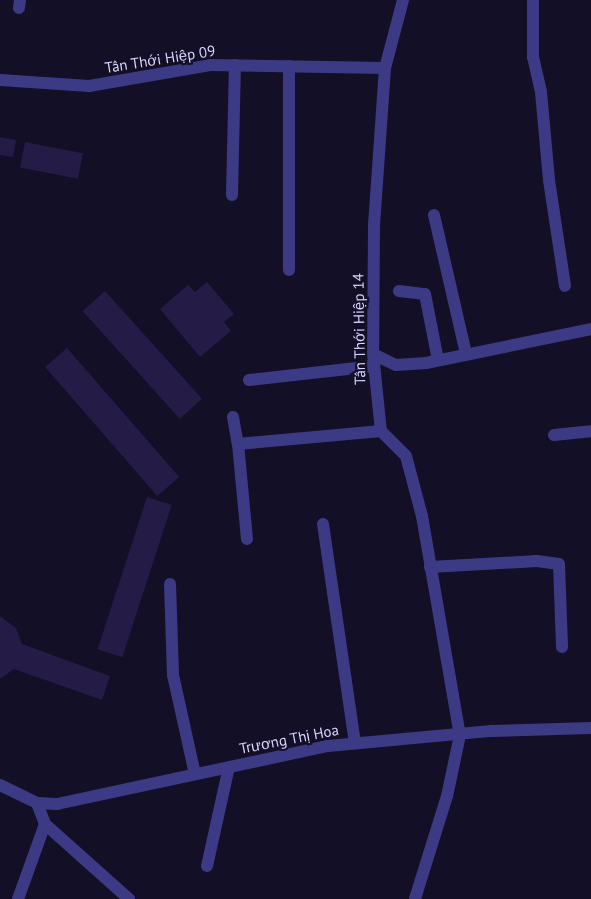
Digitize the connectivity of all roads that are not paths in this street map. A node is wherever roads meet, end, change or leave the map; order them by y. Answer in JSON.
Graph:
{"nodes":[{"id":1,"x":404,"y":0,"type":"edge"},
{"id":2,"x":533,"y":0,"type":"edge"},
{"id":3,"x":236,"y":65,"type":"junction"},
{"id":4,"x":289,"y":66,"type":"junction"},
{"id":5,"x":385,"y":68,"type":"junction"},
{"id":6,"x":0,"y":80,"type":"edge"},
{"id":7,"x":232,"y":195,"type":"dead end"},
{"id":8,"x":434,"y":215,"type":"dead end"},
{"id":9,"x":289,"y":270,"type":"dead end"},
{"id":10,"x":565,"y":286,"type":"dead end"},
{"id":11,"x":400,"y":291,"type":"dead end"},
{"id":12,"x":591,"y":329,"type":"edge"},
{"id":13,"x":466,"y":354,"type":"junction"},
{"id":14,"x":374,"y":360,"type":"junction"},
{"id":15,"x":438,"y":360,"type":"junction"},
{"id":16,"x":249,"y":380,"type":"dead end"},
{"id":17,"x":233,"y":417,"type":"dead end"},
{"id":18,"x":380,"y":431,"type":"junction"},
{"id":19,"x":591,"y":431,"type":"edge"},
{"id":20,"x":554,"y":435,"type":"dead end"},
{"id":21,"x":238,"y":444,"type":"junction"},
{"id":22,"x":323,"y":524,"type":"dead end"},
{"id":23,"x":247,"y":539,"type":"dead end"},
{"id":24,"x":430,"y":567,"type":"junction"},
{"id":25,"x":170,"y":584,"type":"dead end"},
{"id":26,"x":562,"y":647,"type":"dead end"},
{"id":27,"x":591,"y":728,"type":"edge"},
{"id":28,"x":460,"y":734,"type":"junction"},
{"id":29,"x":355,"y":743,"type":"junction"},
{"id":30,"x":229,"y":767,"type":"junction"},
{"id":31,"x":194,"y":774,"type":"junction"},
{"id":32,"x":0,"y":785,"type":"edge"},
{"id":33,"x":37,"y":803,"type":"junction"},
{"id":34,"x":45,"y":824,"type":"junction"},
{"id":35,"x":207,"y":866,"type":"dead end"},
{"id":36,"x":18,"y":899,"type":"edge"},
{"id":37,"x":129,"y":899,"type":"edge"},
{"id":38,"x":415,"y":899,"type":"edge"}],
"edges":[{"from":1,"to":5,"type":"street","name":"Tân Thới Hiệp 14"},
{"from":2,"to":10,"type":"street"},
{"from":3,"to":4,"type":"street","name":"Tân Thới Hiệp 09"},
{"from":3,"to":6,"type":"street","name":"Tân Thới Hiệp 09"},
{"from":3,"to":7,"type":"street"},
{"from":4,"to":5,"type":"street","name":"Tân Thới Hiệp 09"},
{"from":4,"to":9,"type":"street"},
{"from":5,"to":14,"type":"street","name":"Tân Thới Hiệp 14"},
{"from":8,"to":13,"type":"street"},
{"from":11,"to":15,"type":"street"},
{"from":12,"to":13,"type":"street"},
{"from":13,"to":15,"type":"street"},
{"from":14,"to":15,"type":"street"},
{"from":14,"to":16,"type":"street"},
{"from":14,"to":18,"type":"street","name":"Tân Thới Hiệp 14"},
{"from":17,"to":21,"type":"street"},
{"from":18,"to":21,"type":"street"},
{"from":18,"to":24,"type":"street"},
{"from":19,"to":20,"type":"street"},
{"from":21,"to":23,"type":"street"},
{"from":22,"to":29,"type":"street"},
{"from":24,"to":26,"type":"street"},
{"from":24,"to":28,"type":"street"},
{"from":25,"to":31,"type":"street"},
{"from":27,"to":28,"type":"street","name":"Trương Thị Hoa"},
{"from":28,"to":29,"type":"street","name":"Trương Thị Hoa"},
{"from":28,"to":38,"type":"street"},
{"from":29,"to":30,"type":"street","name":"Trương Thị Hoa"},
{"from":30,"to":31,"type":"street","name":"Trương Thị Hoa"},
{"from":30,"to":35,"type":"street"},
{"from":31,"to":33,"type":"street","name":"Trương Thị Hoa"},
{"from":32,"to":33,"type":"street","name":"Trương Thị Hoa"},
{"from":33,"to":34,"type":"street"},
{"from":34,"to":36,"type":"street"},
{"from":34,"to":37,"type":"street"}]}
